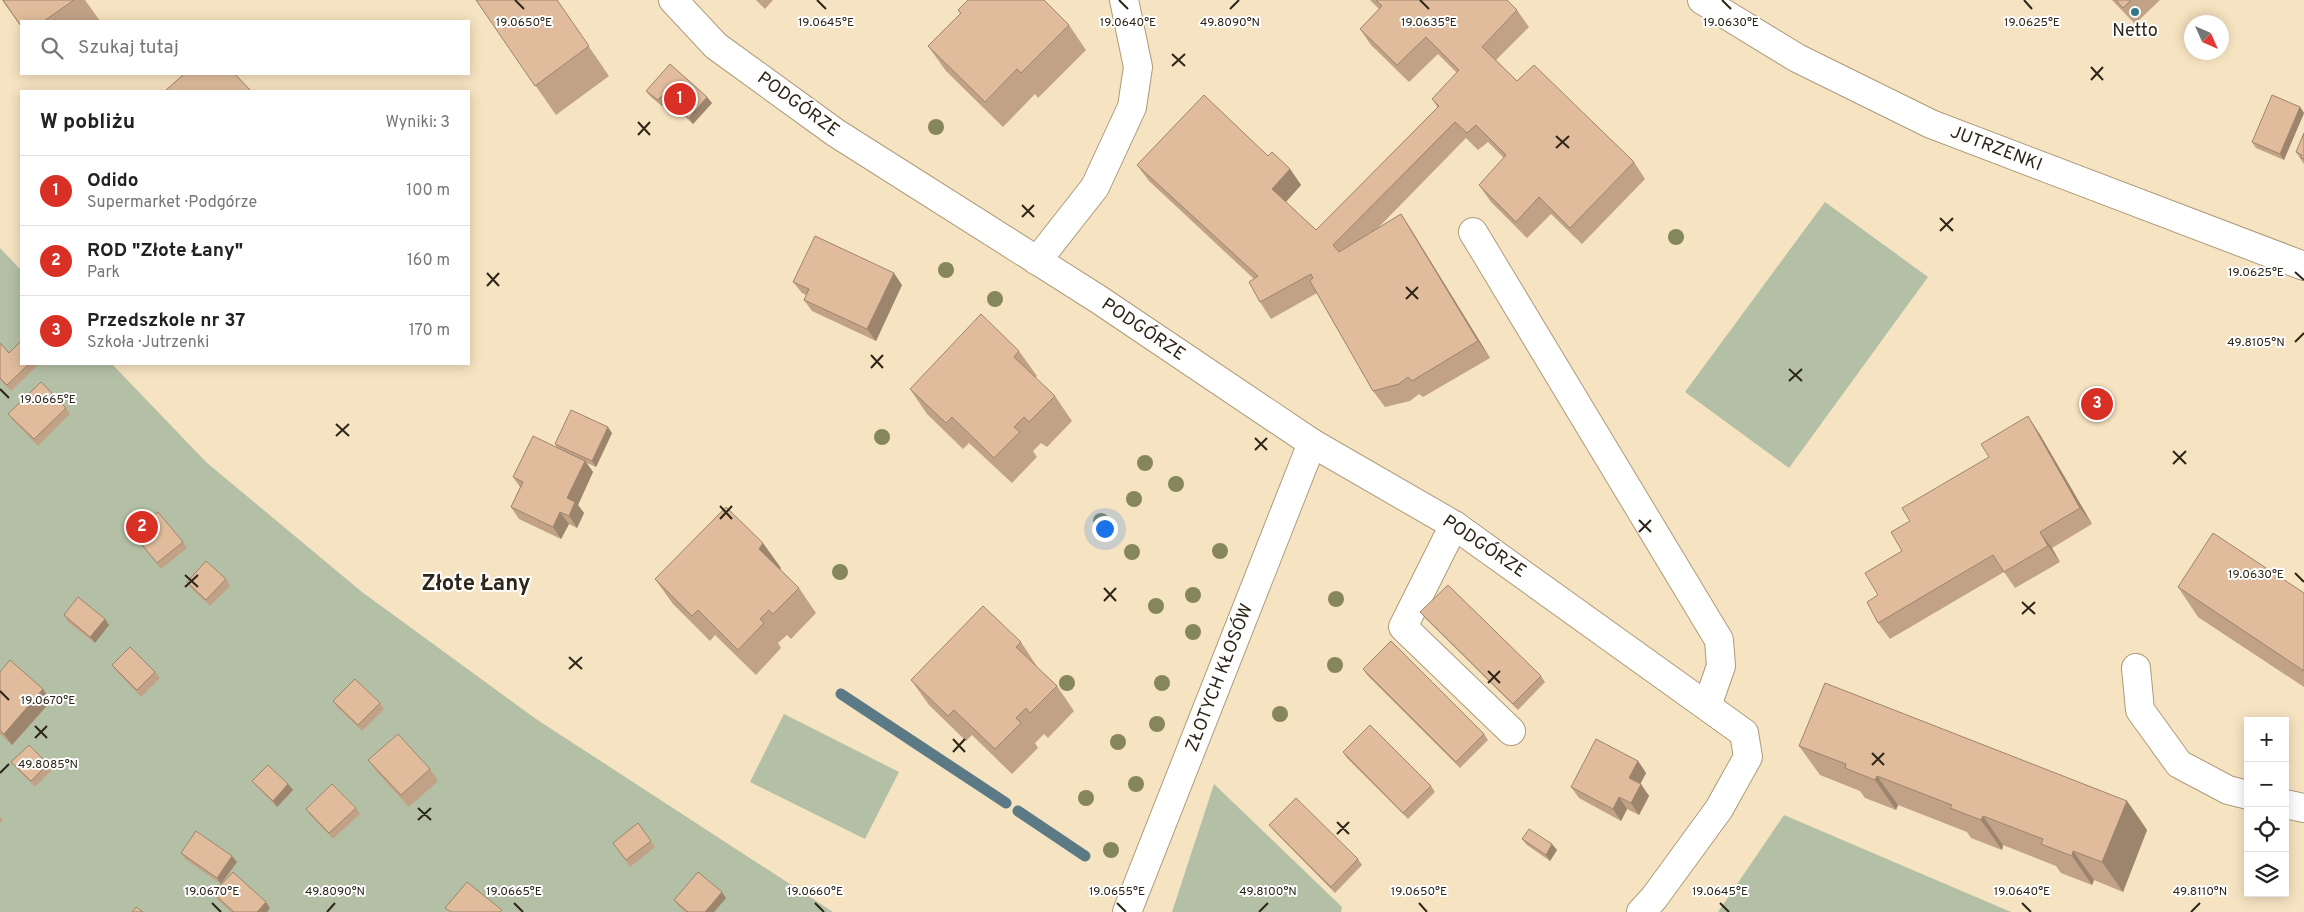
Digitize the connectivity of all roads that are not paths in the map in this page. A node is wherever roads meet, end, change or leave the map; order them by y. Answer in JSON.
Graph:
{"nodes":[{"id":1,"x":673,"y":0,"type":"edge"},
{"id":2,"x":1124,"y":0,"type":"edge"},
{"id":3,"x":1702,"y":0,"type":"edge"},
{"id":4,"x":1473,"y":232,"type":"dead end"},
{"id":5,"x":1037,"y":261,"type":"junction"},
{"id":6,"x":2304,"y":266,"type":"edge"},
{"id":7,"x":1312,"y":443,"type":"junction"},
{"id":8,"x":1454,"y":525,"type":"junction"},
{"id":9,"x":2136,"y":668,"type":"dead end"},
{"id":10,"x":1707,"y":706,"type":"junction"},
{"id":11,"x":1511,"y":731,"type":"dead end"},
{"id":12,"x":2244,"y":794,"type":"edge"},
{"id":13,"x":2289,"y":805,"type":"edge"},
{"id":14,"x":2304,"y":808,"type":"edge"},
{"id":15,"x":1127,"y":912,"type":"edge"},
{"id":16,"x":1641,"y":912,"type":"edge"}],
"edges":[{"from":1,"to":5,"type":"street","name":"PODGÓRZE"},
{"from":2,"to":5,"type":"street"},
{"from":3,"to":6,"type":"street","name":"JUTRZENKI"},
{"from":4,"to":10,"type":"street"},
{"from":5,"to":7,"type":"street","name":"PODGÓRZE"},
{"from":7,"to":8,"type":"street","name":"PODGÓRZE"},
{"from":7,"to":15,"type":"street","name":"ZŁOTYCH KŁOSÓW"},
{"from":8,"to":10,"type":"street","name":"PODGÓRZE"},
{"from":8,"to":11,"type":"street"},
{"from":9,"to":12,"type":"street"},
{"from":10,"to":16,"type":"street","name":"PODGÓRZE"},
{"from":13,"to":14,"type":"street"}]}
